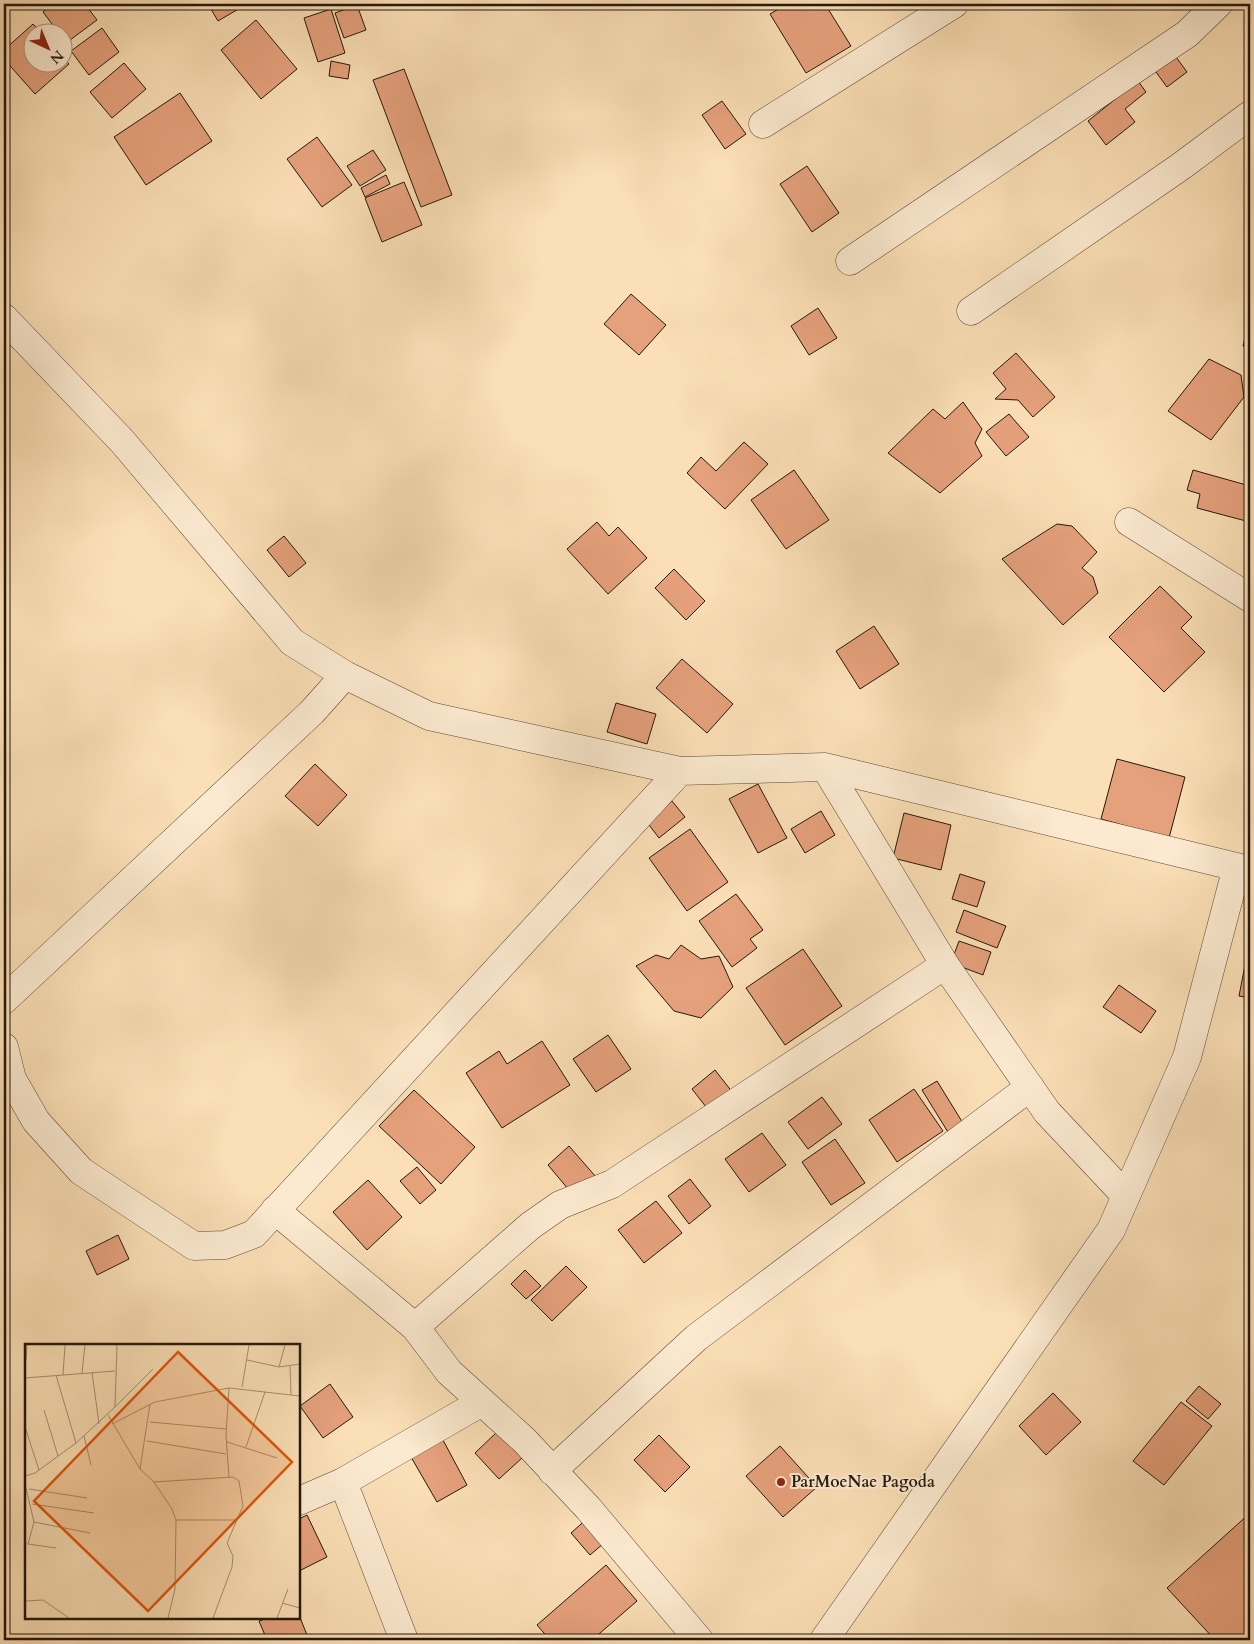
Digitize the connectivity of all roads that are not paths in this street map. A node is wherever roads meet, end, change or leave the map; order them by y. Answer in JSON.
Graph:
{"nodes":[{"id":1,"x":954,"y":4,"type":"edge"},
{"id":2,"x":1218,"y":4,"type":"edge"},
{"id":3,"x":1250,"y":115,"type":"edge"},
{"id":4,"x":763,"y":124,"type":"dead end"},
{"id":5,"x":850,"y":261,"type":"dead end"},
{"id":6,"x":970,"y":310,"type":"dead end"},
{"id":7,"x":4,"y":318,"type":"edge"},
{"id":8,"x":1129,"y":522,"type":"dead end"},
{"id":9,"x":1250,"y":598,"type":"edge"},
{"id":10,"x":344,"y":675,"type":"junction"},
{"id":11,"x":825,"y":767,"type":"junction"},
{"id":12,"x":680,"y":771,"type":"junction"},
{"id":13,"x":1244,"y":870,"type":"edge"},
{"id":14,"x":946,"y":965,"type":"junction"},
{"id":15,"x":4,"y":1000,"type":"edge"},
{"id":16,"x":4,"y":1047,"type":"edge"},
{"id":17,"x":1030,"y":1086,"type":"junction"},
{"id":18,"x":1126,"y":1196,"type":"junction"},
{"id":19,"x":276,"y":1210,"type":"junction"},
{"id":20,"x":414,"y":1328,"type":"junction"},
{"id":21,"x":482,"y":1402,"type":"junction"},
{"id":22,"x":552,"y":1471,"type":"junction"},
{"id":23,"x":343,"y":1482,"type":"junction"},
{"id":24,"x":300,"y":1501,"type":"edge"},
{"id":25,"x":404,"y":1640,"type":"edge"},
{"id":26,"x":699,"y":1640,"type":"edge"},
{"id":27,"x":824,"y":1640,"type":"edge"}],
"edges":[{"from":1,"to":4,"type":"street"},
{"from":2,"to":5,"type":"street"},
{"from":3,"to":6,"type":"street"},
{"from":7,"to":10,"type":"street"},
{"from":8,"to":9,"type":"street"},
{"from":10,"to":12,"type":"street"},
{"from":10,"to":15,"type":"street"},
{"from":11,"to":12,"type":"street"},
{"from":11,"to":13,"type":"street"},
{"from":11,"to":14,"type":"street"},
{"from":12,"to":19,"type":"street"},
{"from":13,"to":18,"type":"street"},
{"from":14,"to":17,"type":"street"},
{"from":14,"to":20,"type":"street"},
{"from":16,"to":19,"type":"street"},
{"from":17,"to":18,"type":"street"},
{"from":17,"to":22,"type":"street"},
{"from":18,"to":27,"type":"street"},
{"from":19,"to":20,"type":"street"},
{"from":20,"to":21,"type":"street"},
{"from":21,"to":22,"type":"street"},
{"from":21,"to":23,"type":"street"},
{"from":22,"to":26,"type":"street"},
{"from":23,"to":24,"type":"street"},
{"from":23,"to":25,"type":"street"}]}
